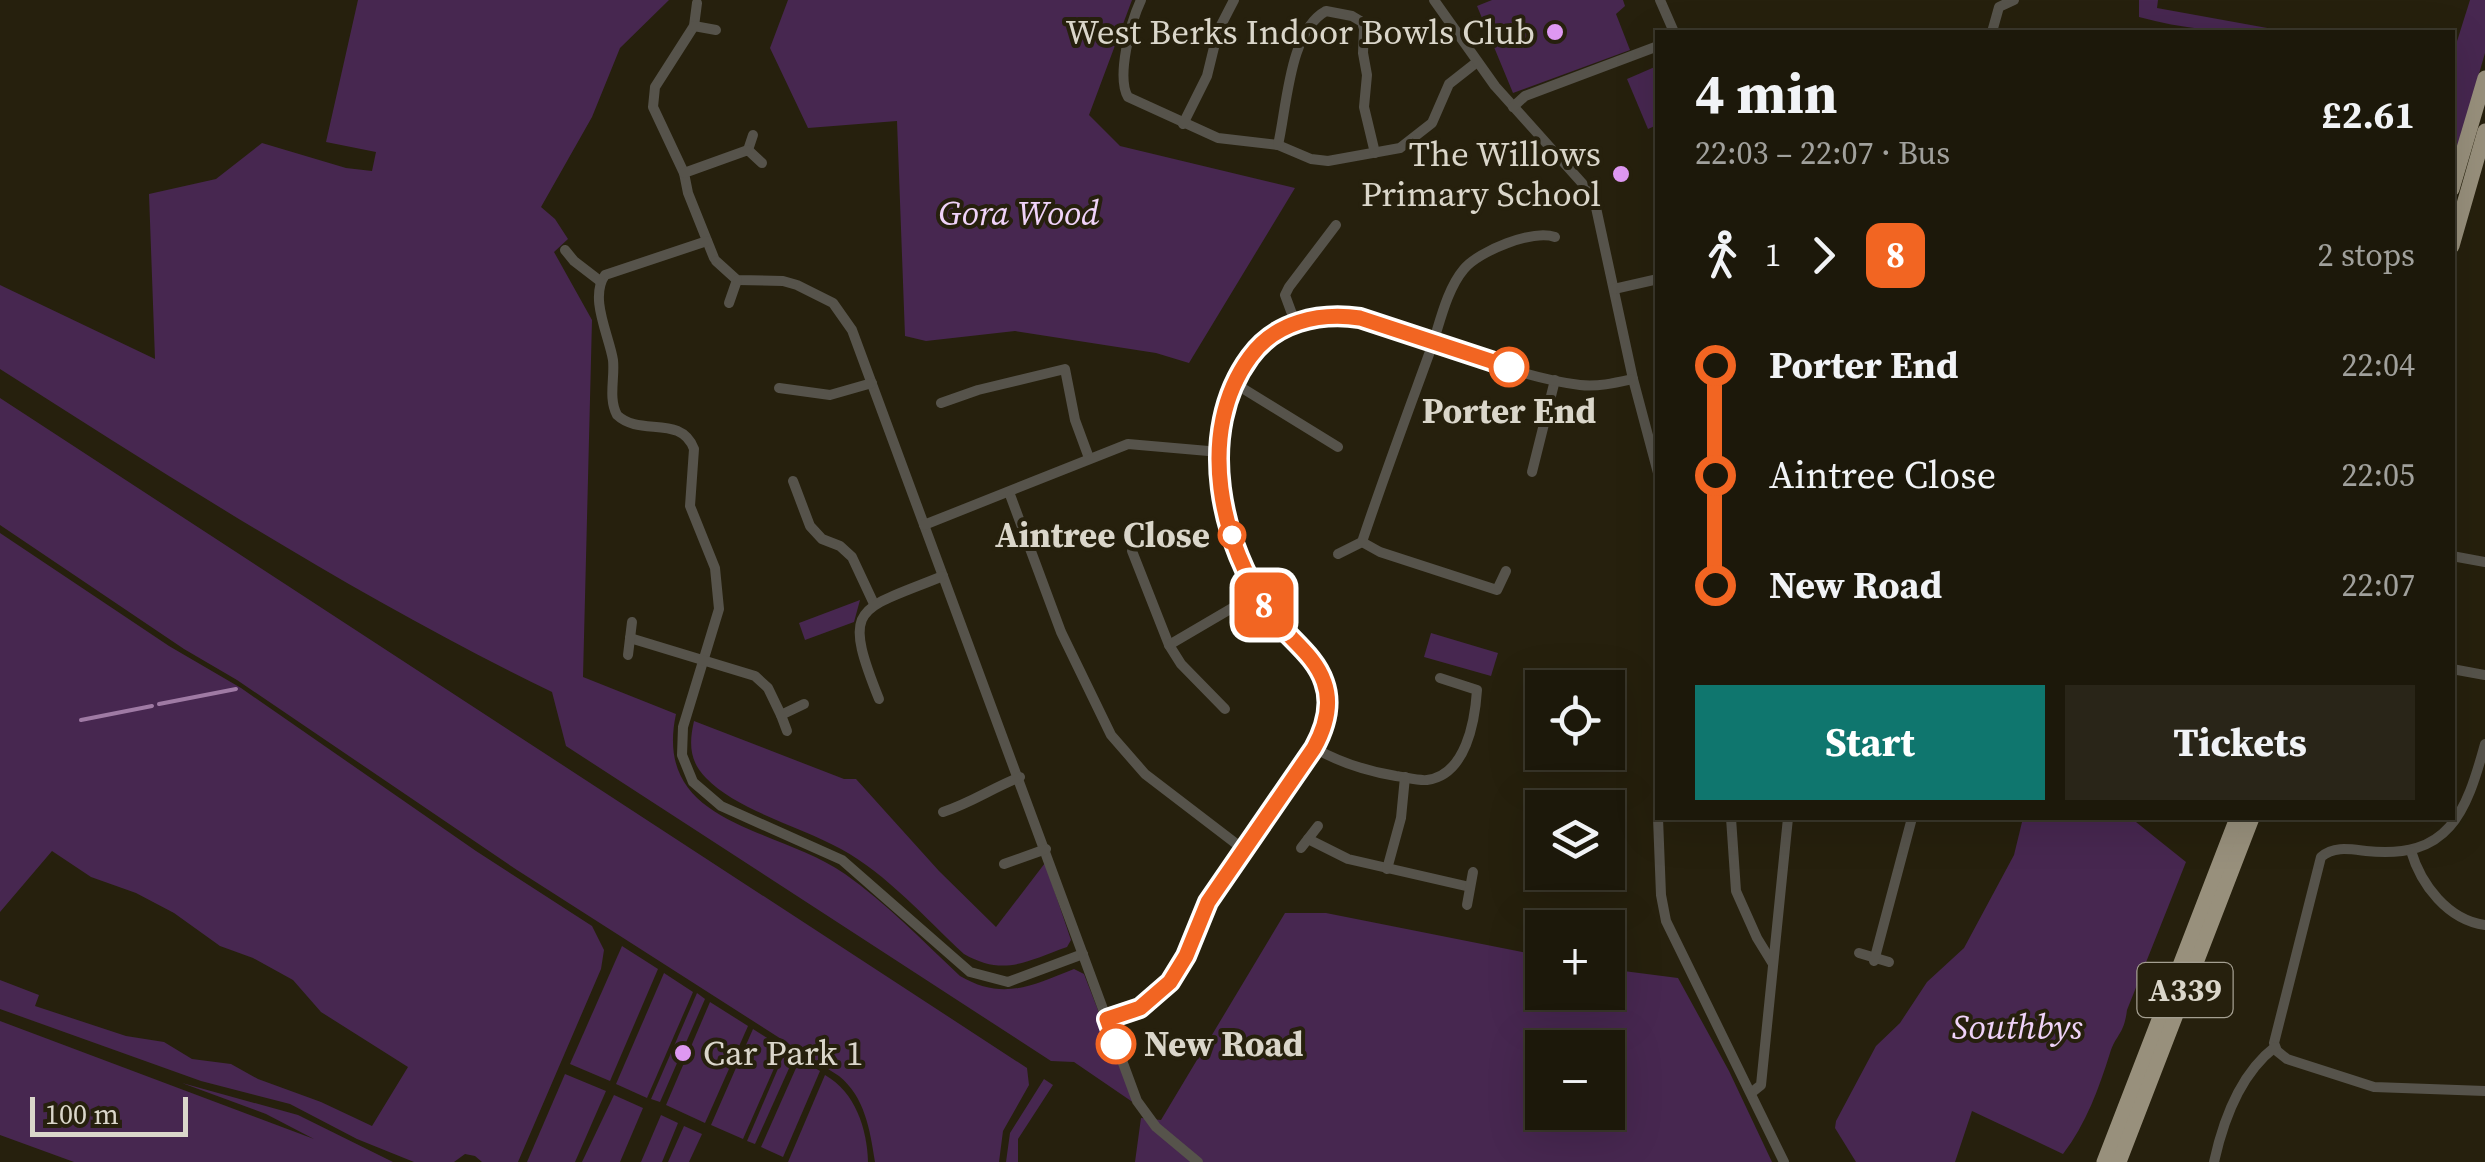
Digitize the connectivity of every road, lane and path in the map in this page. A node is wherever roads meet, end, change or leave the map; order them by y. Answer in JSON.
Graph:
{"nodes":[{"id":1,"x":1141,"y":0,"type":"edge"},
{"id":2,"x":1234,"y":0,"type":"edge"},
{"id":3,"x":1434,"y":0,"type":"edge"},
{"id":4,"x":1660,"y":0,"type":"edge"},
{"id":5,"x":2014,"y":0,"type":"edge"},
{"id":6,"x":697,"y":3,"type":"dead end"},
{"id":7,"x":1994,"y":4,"type":"edge"},
{"id":8,"x":694,"y":26,"type":"junction"},
{"id":9,"x":716,"y":30,"type":"dead end"},
{"id":10,"x":1673,"y":30,"type":"edge"},
{"id":11,"x":1992,"y":30,"type":"edge"},
{"id":12,"x":1655,"y":47,"type":"edge"},
{"id":13,"x":1476,"y":62,"type":"junction"},
{"id":14,"x":2485,"y":78,"type":"edge"},
{"id":15,"x":1513,"y":106,"type":"junction"},
{"id":16,"x":1183,"y":124,"type":"junction"},
{"id":17,"x":2485,"y":131,"type":"edge"},
{"id":18,"x":753,"y":135,"type":"dead end"},
{"id":19,"x":1278,"y":145,"type":"junction"},
{"id":20,"x":748,"y":150,"type":"junction"},
{"id":21,"x":1375,"y":153,"type":"junction"},
{"id":22,"x":762,"y":163,"type":"dead end"},
{"id":23,"x":684,"y":173,"type":"junction"},
{"id":24,"x":2455,"y":179,"type":"edge"},
{"id":25,"x":1336,"y":225,"type":"dead end"},
{"id":26,"x":2455,"y":236,"type":"edge"},
{"id":27,"x":1326,"y":238,"type":"junction"},
{"id":28,"x":1555,"y":238,"type":"dead end"},
{"id":29,"x":706,"y":241,"type":"junction"},
{"id":30,"x":1337,"y":247,"type":"dead end"},
{"id":31,"x":565,"y":250,"type":"dead end"},
{"id":32,"x":737,"y":280,"type":"junction"},
{"id":33,"x":600,"y":281,"type":"junction"},
{"id":34,"x":1655,"y":281,"type":"edge"},
{"id":35,"x":1614,"y":289,"type":"junction"},
{"id":36,"x":729,"y":302,"type":"dead end"},
{"id":37,"x":1294,"y":322,"type":"junction"},
{"id":38,"x":1433,"y":343,"type":"junction"},
{"id":39,"x":1633,"y":379,"type":"junction"},
{"id":40,"x":1555,"y":380,"type":"junction"},
{"id":41,"x":872,"y":383,"type":"junction"},
{"id":42,"x":1234,"y":383,"type":"junction"},
{"id":43,"x":778,"y":388,"type":"dead end"},
{"id":44,"x":941,"y":403,"type":"dead end"},
{"id":45,"x":1338,"y":447,"type":"dead end"},
{"id":46,"x":1220,"y":452,"type":"junction"},
{"id":47,"x":1088,"y":458,"type":"junction"},
{"id":48,"x":1655,"y":463,"type":"edge"},
{"id":49,"x":1532,"y":472,"type":"dead end"},
{"id":50,"x":793,"y":481,"type":"dead end"},
{"id":51,"x":1009,"y":492,"type":"junction"},
{"id":52,"x":924,"y":525,"type":"junction"},
{"id":53,"x":1362,"y":542,"type":"junction"},
{"id":54,"x":1132,"y":552,"type":"dead end"},
{"id":55,"x":1338,"y":554,"type":"dead end"},
{"id":56,"x":2455,"y":557,"type":"edge"},
{"id":57,"x":2485,"y":562,"type":"edge"},
{"id":58,"x":1506,"y":571,"type":"dead end"},
{"id":59,"x":943,"y":576,"type":"junction"},
{"id":60,"x":1256,"y":594,"type":"junction"},
{"id":61,"x":874,"y":604,"type":"junction"},
{"id":62,"x":632,"y":622,"type":"dead end"},
{"id":63,"x":630,"y":638,"type":"junction"},
{"id":64,"x":1170,"y":645,"type":"junction"},
{"id":65,"x":628,"y":655,"type":"dead end"},
{"id":66,"x":704,"y":659,"type":"junction"},
{"id":67,"x":2455,"y":670,"type":"edge"},
{"id":68,"x":2485,"y":675,"type":"edge"},
{"id":69,"x":1440,"y":678,"type":"dead end"},
{"id":70,"x":879,"y":699,"type":"dead end"},
{"id":71,"x":804,"y":704,"type":"dead end"},
{"id":72,"x":1225,"y":709,"type":"dead end"},
{"id":73,"x":781,"y":715,"type":"junction"},
{"id":74,"x":786,"y":731,"type":"dead end"},
{"id":75,"x":2485,"y":744,"type":"edge"},
{"id":76,"x":1314,"y":748,"type":"junction"},
{"id":77,"x":1020,"y":777,"type":"junction"},
{"id":78,"x":1405,"y":777,"type":"junction"},
{"id":79,"x":943,"y":812,"type":"dead end"},
{"id":80,"x":1658,"y":820,"type":"edge"},
{"id":81,"x":1731,"y":820,"type":"edge"},
{"id":82,"x":1788,"y":820,"type":"edge"},
{"id":83,"x":1911,"y":820,"type":"edge"},
{"id":84,"x":2236,"y":820,"type":"edge"},
{"id":85,"x":2251,"y":820,"type":"edge"},
{"id":86,"x":1318,"y":826,"type":"dead end"},
{"id":87,"x":1243,"y":848,"type":"junction"},
{"id":88,"x":1046,"y":849,"type":"junction"},
{"id":89,"x":2411,"y":851,"type":"junction"},
{"id":90,"x":1004,"y":864,"type":"dead end"},
{"id":91,"x":1387,"y":869,"type":"junction"},
{"id":92,"x":1473,"y":872,"type":"dead end"},
{"id":93,"x":1470,"y":887,"type":"junction"},
{"id":94,"x":1467,"y":906,"type":"dead end"},
{"id":95,"x":2485,"y":926,"type":"edge"},
{"id":96,"x":1859,"y":953,"type":"dead end"},
{"id":97,"x":1083,"y":954,"type":"junction"},
{"id":98,"x":1874,"y":959,"type":"junction"},
{"id":99,"x":1889,"y":962,"type":"dead end"},
{"id":100,"x":1774,"y":965,"type":"junction"},
{"id":101,"x":1107,"y":1019,"type":"junction"},
{"id":102,"x":2275,"y":1047,"type":"junction"},
{"id":103,"x":2485,"y":1091,"type":"edge"},
{"id":104,"x":1750,"y":1094,"type":"junction"},
{"id":105,"x":1198,"y":1162,"type":"edge"},
{"id":106,"x":1784,"y":1162,"type":"edge"},
{"id":107,"x":2104,"y":1162,"type":"edge"},
{"id":108,"x":2119,"y":1162,"type":"edge"},
{"id":109,"x":2214,"y":1162,"type":"edge"}],
"edges":[{"from":1,"to":16,"type":"street"},
{"from":2,"to":16,"type":"street"},
{"from":3,"to":13,"type":"street"},
{"from":4,"to":10,"type":"street"},
{"from":5,"to":7,"type":"street"},
{"from":6,"to":8,"type":"street"},
{"from":7,"to":11,"type":"street"},
{"from":8,"to":9,"type":"street"},
{"from":8,"to":23,"type":"street"},
{"from":12,"to":15,"type":"street"},
{"from":13,"to":15,"type":"street"},
{"from":13,"to":21,"type":"street"},
{"from":14,"to":24,"type":"highway"},
{"from":15,"to":35,"type":"street"},
{"from":16,"to":19,"type":"street"},
{"from":17,"to":26,"type":"highway"},
{"from":18,"to":20,"type":"street"},
{"from":19,"to":21,"type":"street"},
{"from":19,"to":21,"type":"street"},
{"from":20,"to":22,"type":"street"},
{"from":20,"to":23,"type":"street"},
{"from":23,"to":29,"type":"street"},
{"from":25,"to":27,"type":"street"},
{"from":27,"to":30,"type":"street"},
{"from":27,"to":37,"type":"street"},
{"from":28,"to":38,"type":"street"},
{"from":29,"to":32,"type":"street"},
{"from":29,"to":33,"type":"street"},
{"from":31,"to":33,"type":"street"},
{"from":32,"to":36,"type":"street"},
{"from":32,"to":41,"type":"street"},
{"from":33,"to":66,"type":"street"},
{"from":34,"to":35,"type":"street"},
{"from":35,"to":39,"type":"street"},
{"from":37,"to":38,"type":"street"},
{"from":37,"to":42,"type":"street"},
{"from":38,"to":40,"type":"street"},
{"from":38,"to":53,"type":"street"},
{"from":39,"to":40,"type":"street"},
{"from":39,"to":48,"type":"street"},
{"from":40,"to":49,"type":"street"},
{"from":41,"to":43,"type":"street"},
{"from":41,"to":52,"type":"street"},
{"from":42,"to":45,"type":"street"},
{"from":42,"to":46,"type":"street"},
{"from":44,"to":47,"type":"street"},
{"from":46,"to":47,"type":"street"},
{"from":46,"to":60,"type":"street"},
{"from":47,"to":51,"type":"street"},
{"from":50,"to":61,"type":"street"},
{"from":51,"to":52,"type":"street"},
{"from":51,"to":87,"type":"street"},
{"from":52,"to":59,"type":"street"},
{"from":53,"to":55,"type":"street"},
{"from":53,"to":58,"type":"street"},
{"from":54,"to":64,"type":"street"},
{"from":56,"to":57,"type":"street"},
{"from":59,"to":61,"type":"street"},
{"from":59,"to":77,"type":"street"},
{"from":60,"to":64,"type":"street"},
{"from":60,"to":76,"type":"street"},
{"from":61,"to":70,"type":"street"},
{"from":62,"to":63,"type":"street"},
{"from":63,"to":65,"type":"street"},
{"from":63,"to":66,"type":"street"},
{"from":64,"to":72,"type":"street"},
{"from":66,"to":73,"type":"street"},
{"from":66,"to":97,"type":"street"},
{"from":67,"to":68,"type":"street"},
{"from":69,"to":78,"type":"street"},
{"from":71,"to":73,"type":"street"},
{"from":73,"to":74,"type":"street"},
{"from":75,"to":89,"type":"street"},
{"from":76,"to":78,"type":"street"},
{"from":76,"to":87,"type":"street"},
{"from":77,"to":79,"type":"street"},
{"from":77,"to":88,"type":"street"},
{"from":78,"to":91,"type":"street"},
{"from":80,"to":104,"type":"street"},
{"from":81,"to":100,"type":"street"},
{"from":82,"to":100,"type":"street"},
{"from":83,"to":98,"type":"street"},
{"from":84,"to":107,"type":"highway","number":"A339"},
{"from":85,"to":108,"type":"highway","number":"A339"},
{"from":86,"to":91,"type":"street"},
{"from":87,"to":101,"type":"street"},
{"from":88,"to":90,"type":"street"},
{"from":88,"to":97,"type":"street"},
{"from":89,"to":95,"type":"street"},
{"from":89,"to":102,"type":"street"},
{"from":91,"to":93,"type":"street"},
{"from":92,"to":93,"type":"street"},
{"from":93,"to":94,"type":"street"},
{"from":96,"to":98,"type":"street"},
{"from":97,"to":101,"type":"street"},
{"from":98,"to":99,"type":"street"},
{"from":100,"to":104,"type":"street"},
{"from":101,"to":105,"type":"street"},
{"from":102,"to":103,"type":"street"},
{"from":102,"to":109,"type":"street"},
{"from":104,"to":106,"type":"street"}]}
